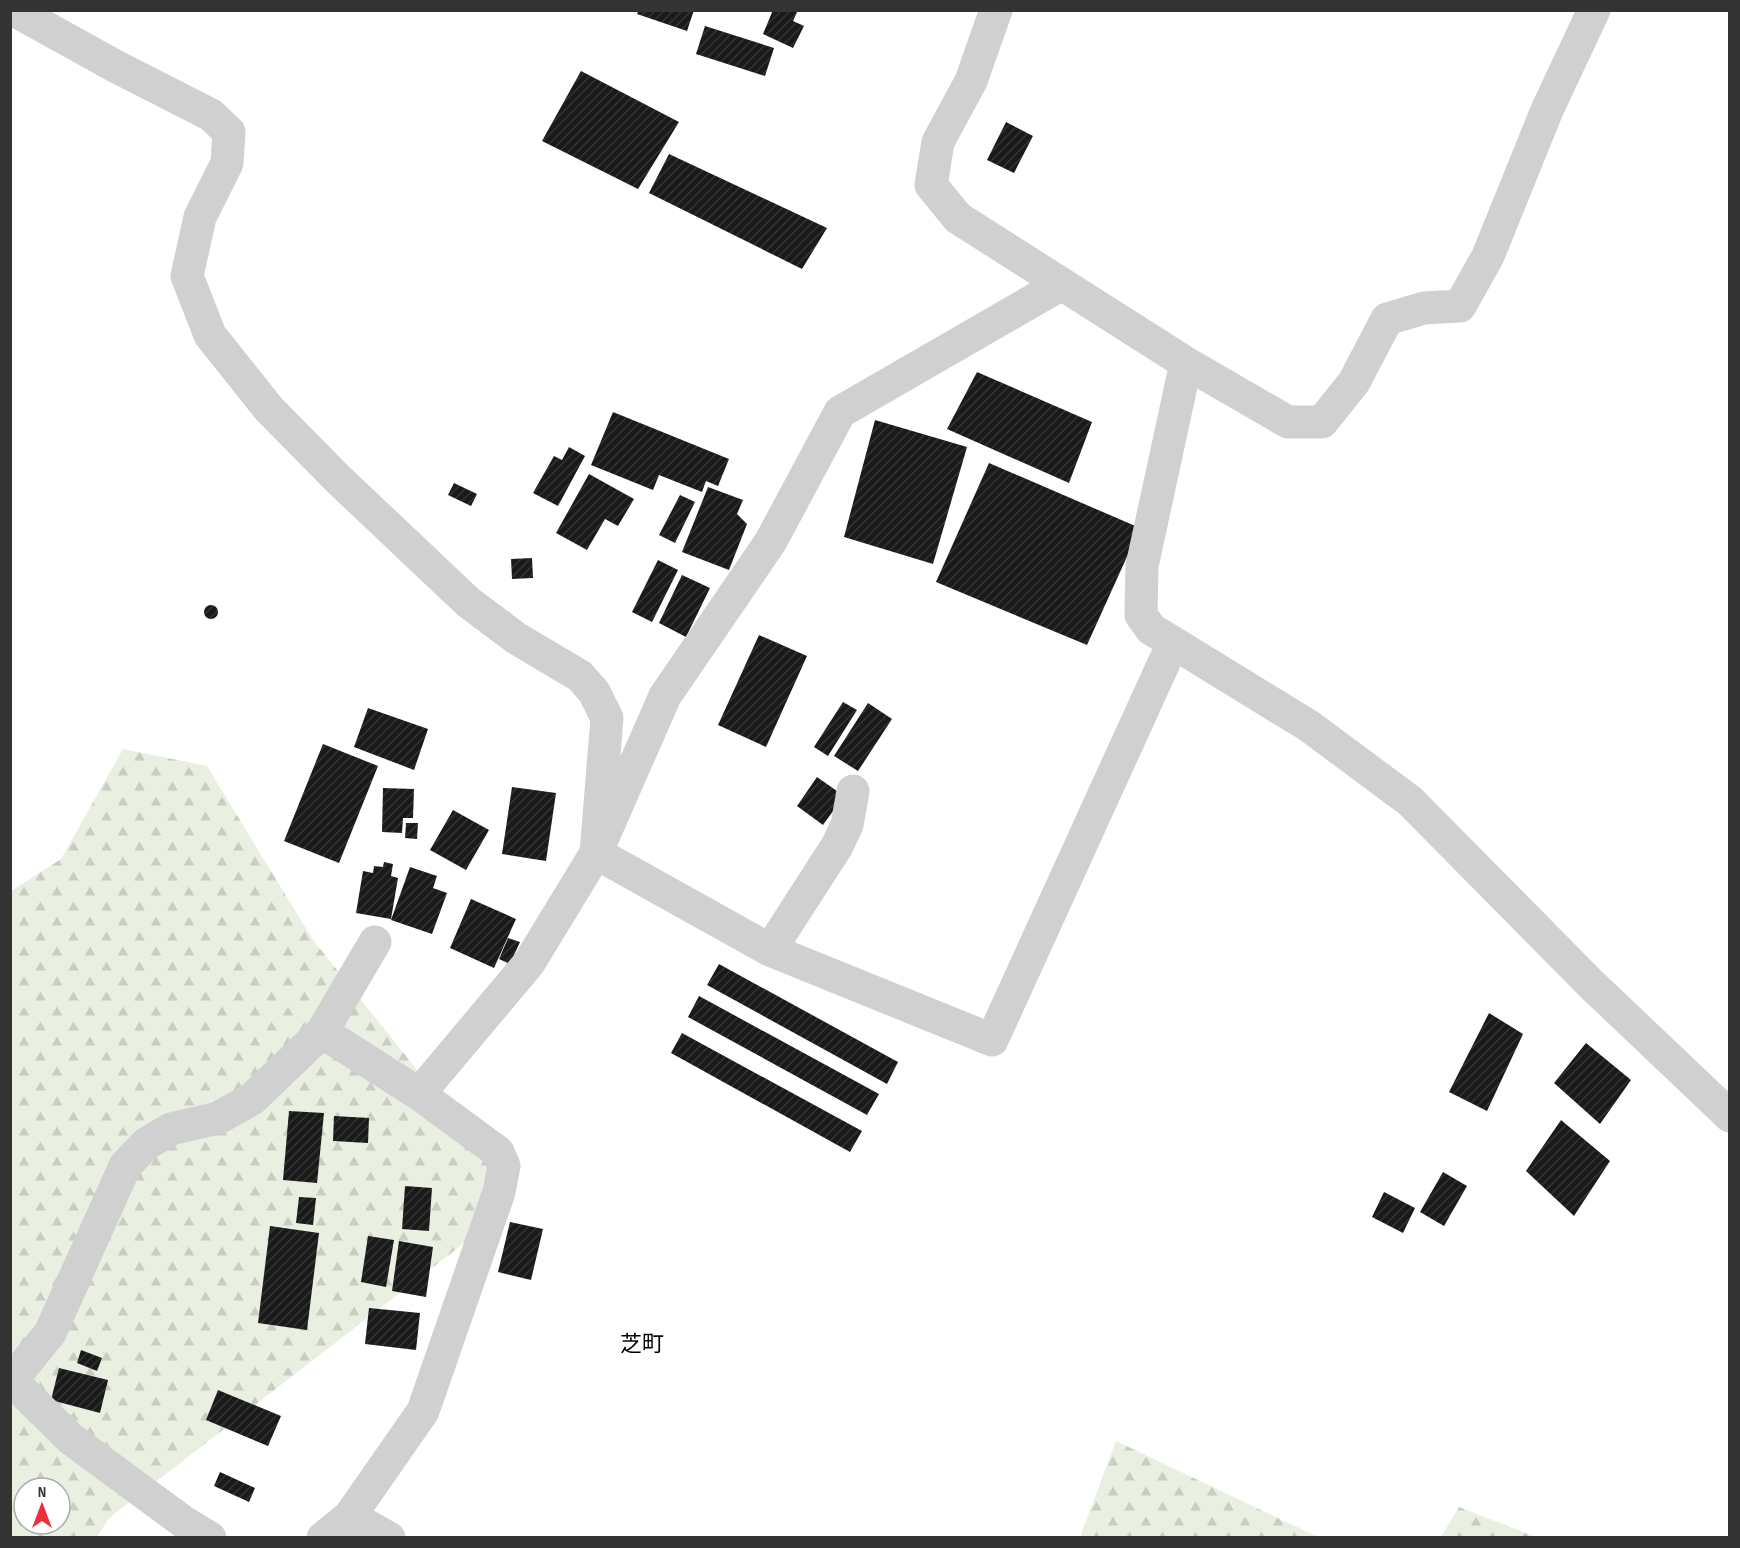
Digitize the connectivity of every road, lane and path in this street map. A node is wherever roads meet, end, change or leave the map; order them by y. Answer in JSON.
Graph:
{"nodes":[{"id":1,"x":14,"y":10,"type":"edge"},
{"id":2,"x":996,"y":10,"type":"edge"},
{"id":3,"x":1594,"y":10,"type":"edge"},
{"id":4,"x":1060,"y":285,"type":"junction"},
{"id":5,"x":1186,"y":363,"type":"junction"},
{"id":6,"x":1173,"y":643,"type":"junction"},
{"id":7,"x":853,"y":790,"type":"dead end"},
{"id":8,"x":596,"y":854,"type":"junction"},
{"id":9,"x":375,"y":942,"type":"dead end"},
{"id":10,"x":770,"y":950,"type":"junction"},
{"id":11,"x":322,"y":1032,"type":"junction"},
{"id":12,"x":419,"y":1094,"type":"junction"},
{"id":13,"x":1730,"y":1116,"type":"edge"},
{"id":14,"x":11,"y":1379,"type":"edge"},
{"id":15,"x":350,"y":1516,"type":"junction"},
{"id":16,"x":210,"y":1538,"type":"edge"},
{"id":17,"x":323,"y":1538,"type":"edge"},
{"id":18,"x":389,"y":1538,"type":"edge"}],
"edges":[{"from":1,"to":8,"type":"street"},
{"from":2,"to":4,"type":"street"},
{"from":3,"to":5,"type":"street"},
{"from":4,"to":5,"type":"street"},
{"from":4,"to":8,"type":"street"},
{"from":5,"to":6,"type":"street"},
{"from":6,"to":10,"type":"street"},
{"from":6,"to":13,"type":"street"},
{"from":7,"to":10,"type":"street"},
{"from":8,"to":10,"type":"street"},
{"from":8,"to":12,"type":"street"},
{"from":9,"to":11,"type":"street"},
{"from":11,"to":12,"type":"street"},
{"from":11,"to":14,"type":"street"},
{"from":12,"to":15,"type":"street"},
{"from":14,"to":16,"type":"street"},
{"from":15,"to":17,"type":"street"},
{"from":15,"to":18,"type":"street"}]}
